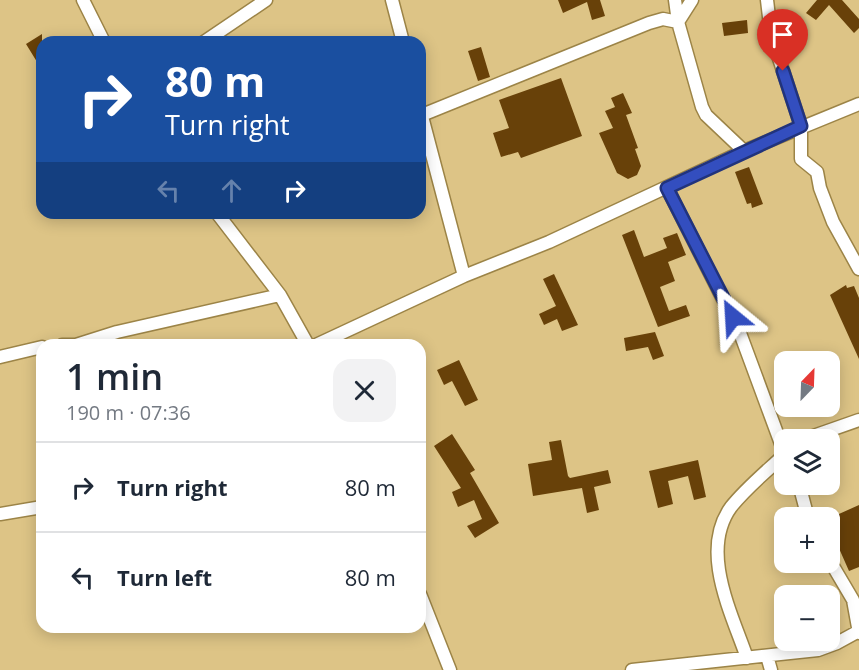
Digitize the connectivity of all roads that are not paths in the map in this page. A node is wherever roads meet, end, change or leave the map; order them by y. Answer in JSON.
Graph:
{"nodes":[{"id":1,"x":83,"y":0,"type":"edge"},
{"id":2,"x":266,"y":0,"type":"edge"},
{"id":3,"x":392,"y":0,"type":"edge"},
{"id":4,"x":675,"y":0,"type":"edge"},
{"id":5,"x":693,"y":0,"type":"edge"},
{"id":6,"x":767,"y":0,"type":"edge"},
{"id":7,"x":678,"y":22,"type":"junction"},
{"id":8,"x":101,"y":36,"type":"edge"},
{"id":9,"x":213,"y":36,"type":"edge"},
{"id":10,"x":401,"y":36,"type":"edge"},
{"id":11,"x":859,"y":104,"type":"edge"},
{"id":12,"x":426,"y":109,"type":"edge"},
{"id":13,"x":801,"y":126,"type":"junction"},
{"id":14,"x":426,"y":130,"type":"edge"},
{"id":15,"x":744,"y":152,"type":"junction"},
{"id":16,"x":667,"y":188,"type":"junction"},
{"id":17,"x":222,"y":219,"type":"edge"},
{"id":18,"x":858,"y":264,"type":"edge"},
{"id":19,"x":464,"y":276,"type":"junction"},
{"id":20,"x":280,"y":295,"type":"junction"},
{"id":21,"x":95,"y":339,"type":"edge"},
{"id":22,"x":305,"y":339,"type":"edge"},
{"id":23,"x":329,"y":339,"type":"edge"},
{"id":24,"x":36,"y":348,"type":"edge"},
{"id":25,"x":0,"y":357,"type":"edge"},
{"id":26,"x":859,"y":420,"type":"edge"},
{"id":27,"x":775,"y":429,"type":"edge"},
{"id":28,"x":833,"y":429,"type":"edge"},
{"id":29,"x":774,"y":463,"type":"edge"},
{"id":30,"x":36,"y":508,"type":"edge"},
{"id":31,"x":0,"y":514,"type":"edge"},
{"id":32,"x":837,"y":573,"type":"edge"},
{"id":33,"x":426,"y":609,"type":"edge"},
{"id":34,"x":859,"y":631,"type":"edge"},
{"id":35,"x":767,"y":656,"type":"junction"},
{"id":36,"x":747,"y":658,"type":"junction"},
{"id":37,"x":450,"y":670,"type":"edge"},
{"id":38,"x":632,"y":670,"type":"edge"},
{"id":39,"x":771,"y":670,"type":"edge"}],
"edges":[{"from":1,"to":8,"type":"street"},
{"from":2,"to":9,"type":"street"},
{"from":3,"to":10,"type":"street"},
{"from":4,"to":7,"type":"street"},
{"from":5,"to":7,"type":"street"},
{"from":6,"to":13,"type":"street"},
{"from":7,"to":12,"type":"street"},
{"from":7,"to":15,"type":"street"},
{"from":11,"to":13,"type":"street"},
{"from":13,"to":15,"type":"street"},
{"from":13,"to":18,"type":"street"},
{"from":14,"to":19,"type":"street"},
{"from":15,"to":16,"type":"street"},
{"from":16,"to":19,"type":"street"},
{"from":16,"to":27,"type":"street"},
{"from":17,"to":20,"type":"street"},
{"from":19,"to":23,"type":"street"},
{"from":20,"to":21,"type":"street"},
{"from":20,"to":22,"type":"street"},
{"from":24,"to":25,"type":"street"},
{"from":26,"to":28,"type":"street"},
{"from":29,"to":36,"type":"street"},
{"from":30,"to":31,"type":"street"},
{"from":32,"to":34,"type":"street"},
{"from":33,"to":37,"type":"street"},
{"from":34,"to":35,"type":"street"},
{"from":35,"to":36,"type":"street"},
{"from":35,"to":39,"type":"street"},
{"from":36,"to":38,"type":"street"}]}
